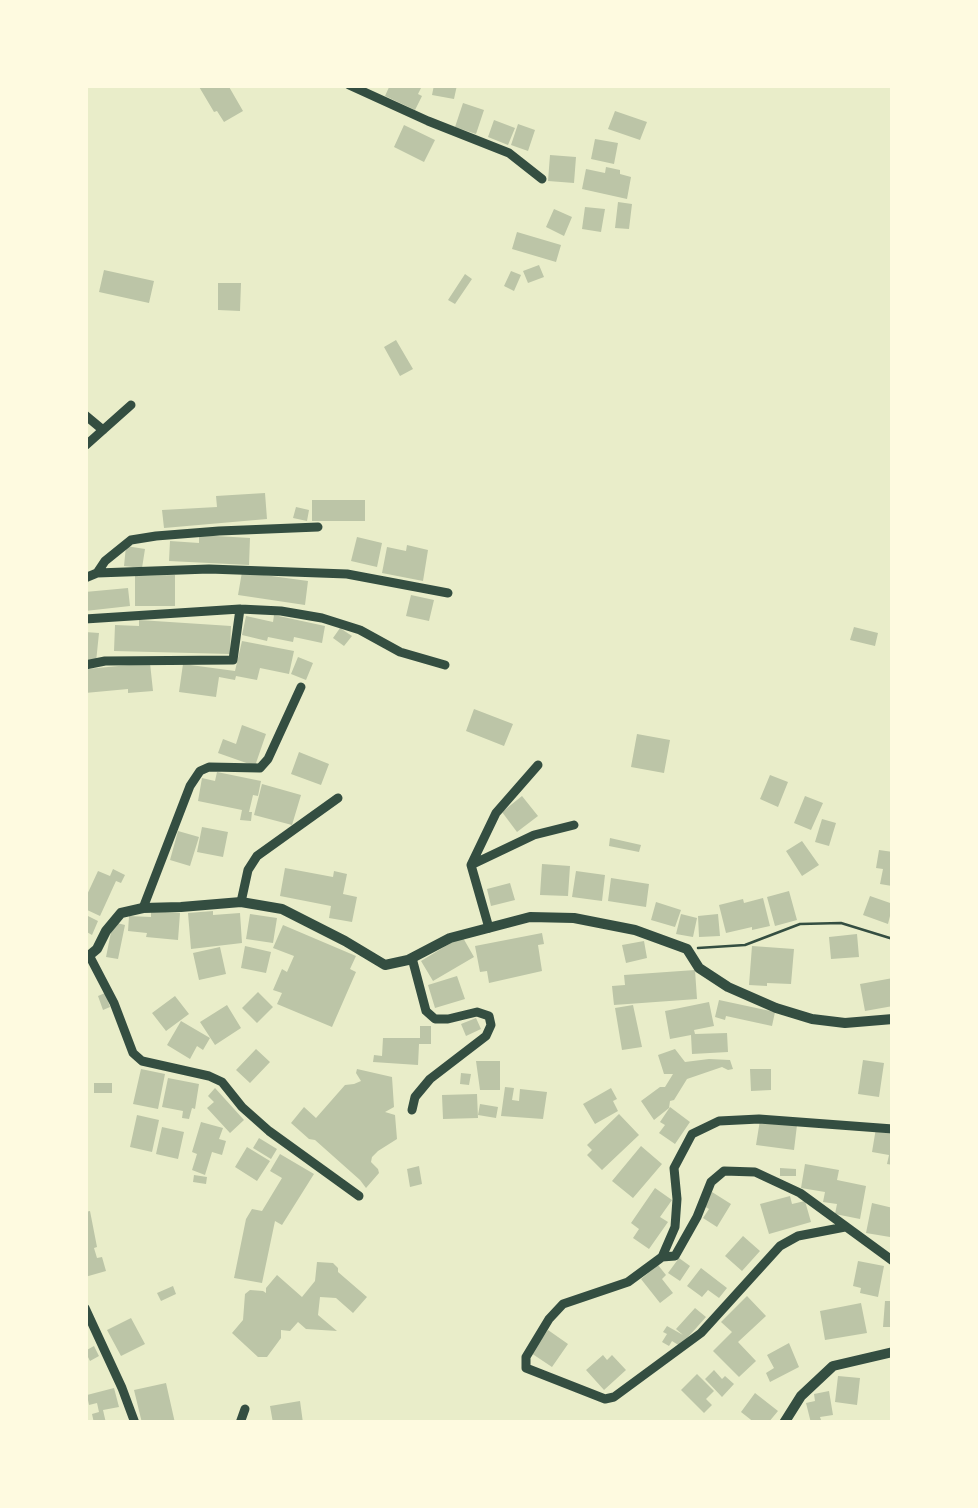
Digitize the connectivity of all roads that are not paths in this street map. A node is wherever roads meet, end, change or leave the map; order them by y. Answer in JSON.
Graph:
{"nodes":[{"id":1,"x":349,"y":85,"type":"edge"},
{"id":2,"x":542,"y":179,"type":"dead end"},
{"id":3,"x":131,"y":405,"type":"dead end"},
{"id":4,"x":85,"y":415,"type":"edge"},
{"id":5,"x":103,"y":430,"type":"junction"},
{"id":6,"x":85,"y":446,"type":"edge"},
{"id":7,"x":318,"y":527,"type":"dead end"},
{"id":8,"x":96,"y":573,"type":"junction"},
{"id":9,"x":85,"y":578,"type":"edge"},
{"id":10,"x":448,"y":593,"type":"dead end"},
{"id":11,"x":240,"y":608,"type":"junction"},
{"id":12,"x":85,"y":619,"type":"edge"},
{"id":13,"x":85,"y":665,"type":"edge"},
{"id":14,"x":445,"y":665,"type":"dead end"},
{"id":15,"x":301,"y":687,"type":"dead end"},
{"id":16,"x":538,"y":765,"type":"dead end"},
{"id":17,"x":338,"y":798,"type":"dead end"},
{"id":18,"x":574,"y":826,"type":"dead end"},
{"id":19,"x":471,"y":865,"type":"junction"},
{"id":20,"x":241,"y":902,"type":"junction"},
{"id":21,"x":143,"y":908,"type":"junction"},
{"id":22,"x":489,"y":928,"type":"junction"},
{"id":23,"x":88,"y":958,"type":"edge"},
{"id":24,"x":412,"y":958,"type":"junction"},
{"id":25,"x":893,"y":1019,"type":"edge"},
{"id":26,"x":412,"y":1110,"type":"dead end"},
{"id":27,"x":893,"y":1129,"type":"edge"},
{"id":28,"x":359,"y":1196,"type":"dead end"},
{"id":29,"x":845,"y":1227,"type":"junction"},
{"id":30,"x":662,"y":1256,"type":"junction"},
{"id":31,"x":893,"y":1261,"type":"edge"},
{"id":32,"x":85,"y":1308,"type":"edge"},
{"id":33,"x":88,"y":1323,"type":"edge"},
{"id":34,"x":893,"y":1352,"type":"edge"},
{"id":35,"x":245,"y":1409,"type":"dead end"},
{"id":36,"x":135,"y":1423,"type":"edge"},
{"id":37,"x":240,"y":1423,"type":"edge"},
{"id":38,"x":784,"y":1423,"type":"edge"}],
"edges":[{"from":1,"to":2,"type":"street"},
{"from":3,"to":5,"type":"street"},
{"from":4,"to":5,"type":"street"},
{"from":5,"to":6,"type":"street"},
{"from":7,"to":8,"type":"street"},
{"from":8,"to":9,"type":"street"},
{"from":8,"to":10,"type":"street"},
{"from":11,"to":12,"type":"street"},
{"from":11,"to":13,"type":"street"},
{"from":11,"to":14,"type":"street"},
{"from":15,"to":21,"type":"street"},
{"from":16,"to":19,"type":"street"},
{"from":17,"to":20,"type":"street"},
{"from":18,"to":19,"type":"street"},
{"from":19,"to":22,"type":"street"},
{"from":20,"to":21,"type":"street"},
{"from":20,"to":24,"type":"street"},
{"from":21,"to":23,"type":"street"},
{"from":22,"to":24,"type":"street"},
{"from":22,"to":25,"type":"street"},
{"from":23,"to":28,"type":"street"},
{"from":24,"to":26,"type":"street"},
{"from":27,"to":30,"type":"street"},
{"from":29,"to":30,"type":"street"},
{"from":29,"to":30,"type":"street"},
{"from":29,"to":31,"type":"street"},
{"from":32,"to":33,"type":"street"},
{"from":33,"to":36,"type":"street"},
{"from":34,"to":38,"type":"street"},
{"from":35,"to":37,"type":"street"}]}
